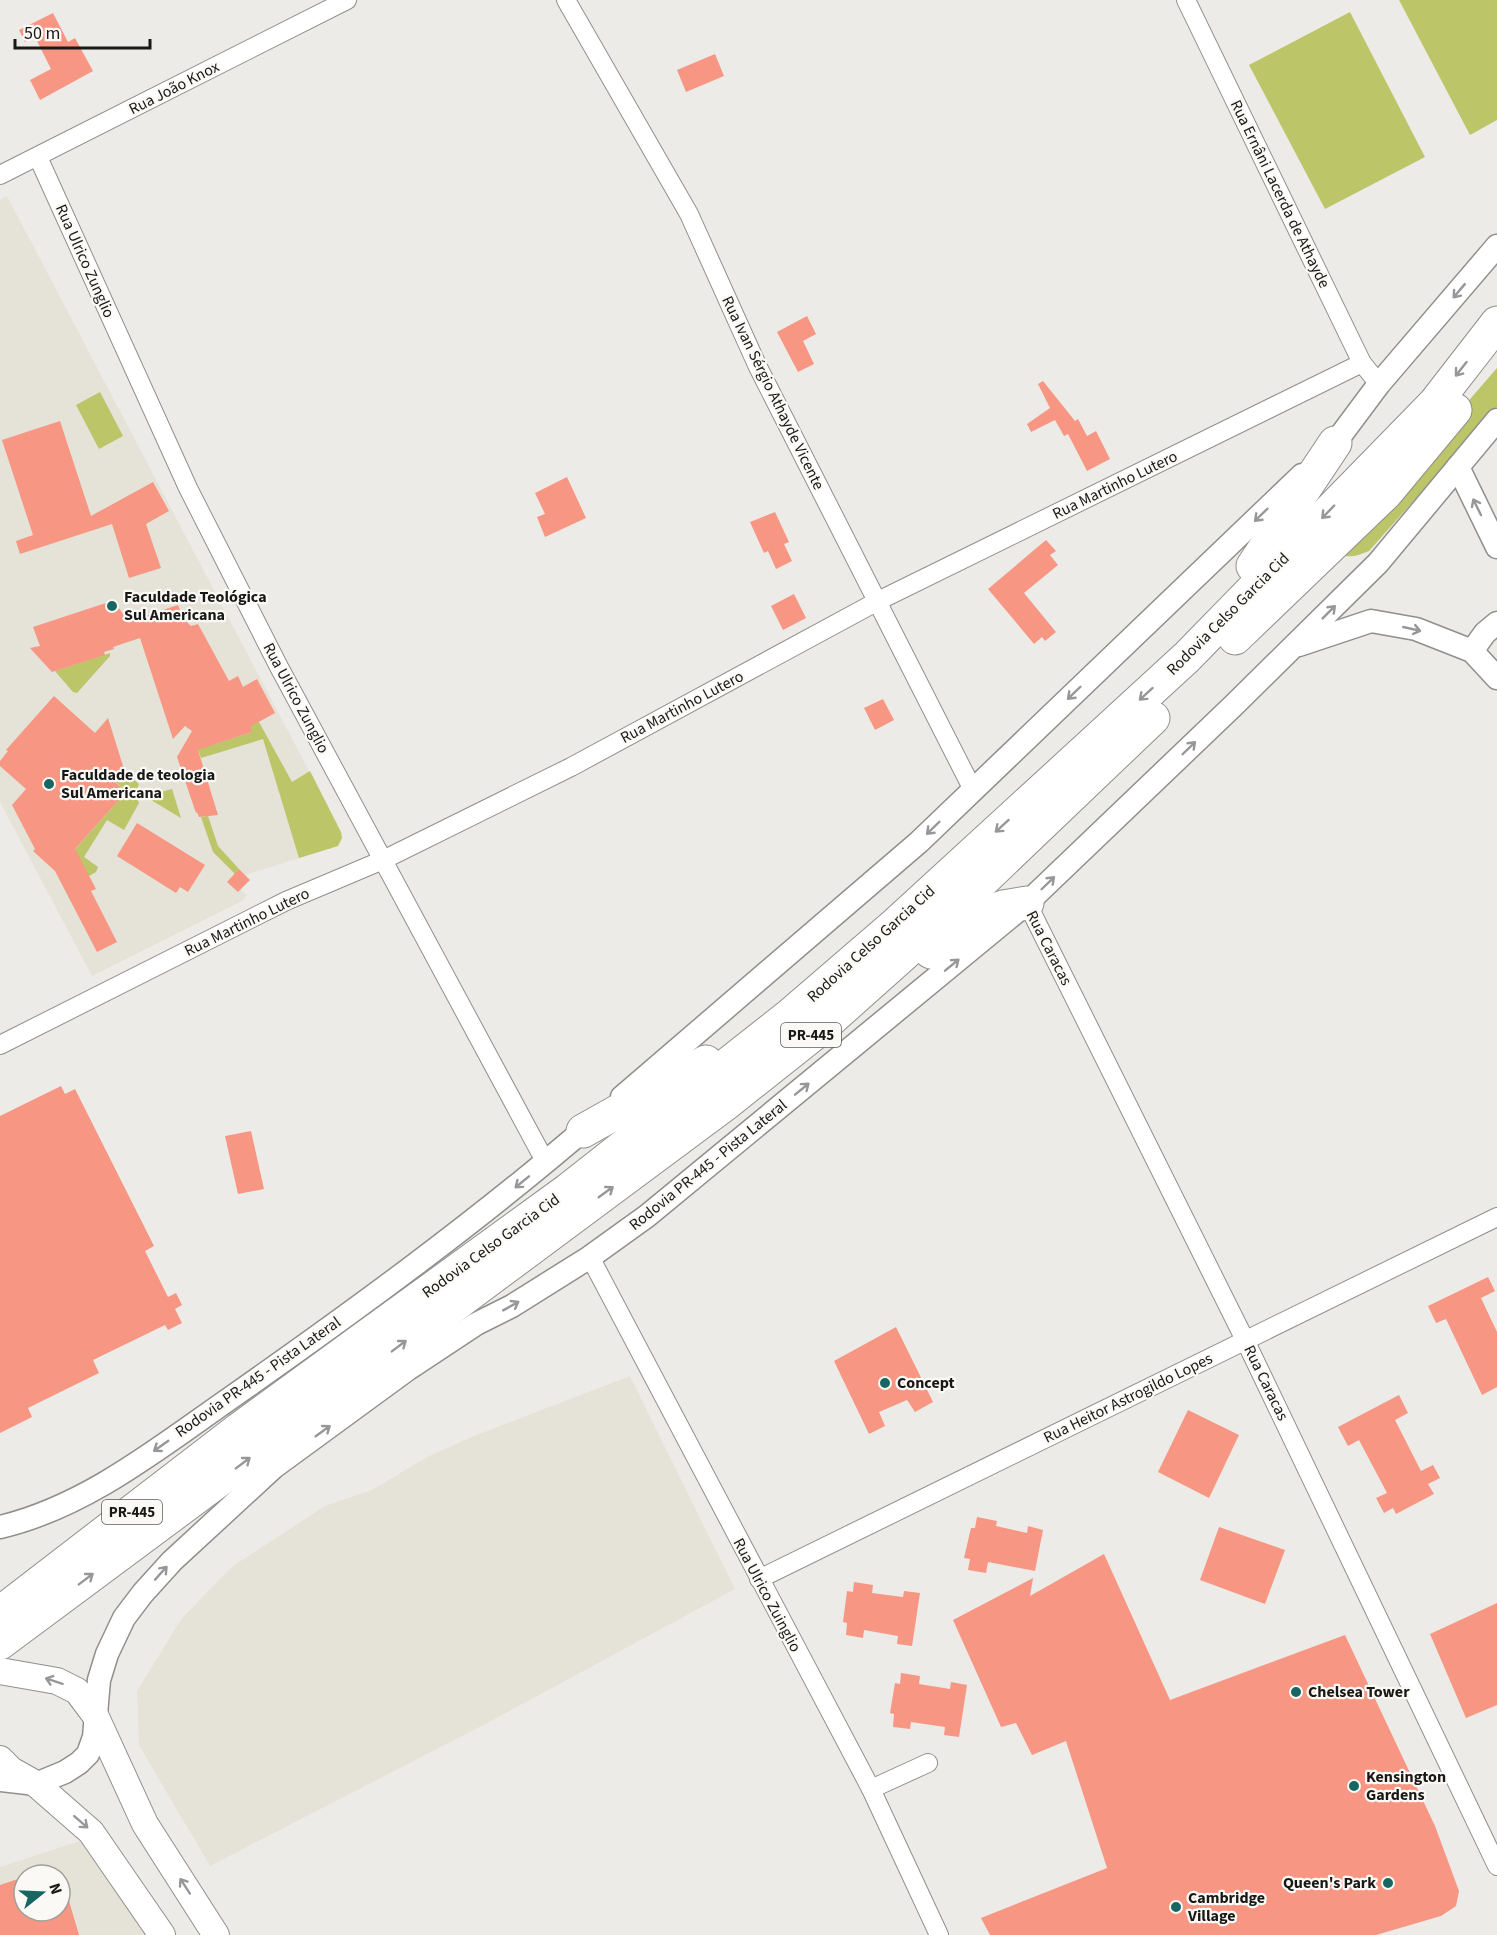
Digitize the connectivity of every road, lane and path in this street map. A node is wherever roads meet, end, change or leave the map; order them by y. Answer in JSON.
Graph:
{"nodes":[{"id":1,"x":347,"y":0,"type":"edge"},
{"id":2,"x":566,"y":0,"type":"edge"},
{"id":3,"x":1186,"y":0,"type":"edge"},
{"id":4,"x":38,"y":157,"type":"junction"},
{"id":5,"x":0,"y":175,"type":"edge"},
{"id":6,"x":1497,"y":246,"type":"edge"},
{"id":7,"x":1497,"y":323,"type":"edge"},
{"id":8,"x":1497,"y":359,"type":"edge"},
{"id":9,"x":1362,"y":363,"type":"junction"},
{"id":10,"x":1379,"y":384,"type":"junction"},
{"id":11,"x":1497,"y":420,"type":"edge"},
{"id":12,"x":1335,"y":443,"type":"junction"},
{"id":13,"x":1458,"y":467,"type":"junction"},
{"id":14,"x":1497,"y":547,"type":"edge"},
{"id":15,"x":878,"y":601,"type":"junction"},
{"id":16,"x":1497,"y":623,"type":"edge"},
{"id":17,"x":1295,"y":646,"type":"junction"},
{"id":18,"x":1472,"y":651,"type":"junction"},
{"id":19,"x":1187,"y":657,"type":"junction"},
{"id":20,"x":1497,"y":678,"type":"edge"},
{"id":21,"x":974,"y":790,"type":"junction"},
{"id":22,"x":383,"y":860,"type":"junction"},
{"id":23,"x":1027,"y":903,"type":"junction"},
{"id":24,"x":789,"y":1016,"type":"junction"},
{"id":25,"x":821,"y":1028,"type":"junction"},
{"id":26,"x":0,"y":1045,"type":"edge"},
{"id":27,"x":583,"y":1131,"type":"junction"},
{"id":28,"x":546,"y":1163,"type":"junction"},
{"id":29,"x":1497,"y":1217,"type":"edge"},
{"id":30,"x":569,"y":1220,"type":"junction"},
{"id":31,"x":590,"y":1257,"type":"junction"},
{"id":32,"x":1245,"y":1340,"type":"junction"},
{"id":33,"x":408,"y":1369,"type":"junction"},
{"id":34,"x":0,"y":1527,"type":"edge"},
{"id":35,"x":759,"y":1579,"type":"junction"},
{"id":36,"x":33,"y":1603,"type":"junction"},
{"id":37,"x":0,"y":1613,"type":"edge"},
{"id":38,"x":0,"y":1643,"type":"edge"},
{"id":39,"x":0,"y":1671,"type":"edge"},
{"id":40,"x":95,"y":1715,"type":"junction"},
{"id":41,"x":0,"y":1759,"type":"edge"},
{"id":42,"x":928,"y":1763,"type":"dead end"},
{"id":43,"x":0,"y":1780,"type":"edge"},
{"id":44,"x":36,"y":1784,"type":"junction"},
{"id":45,"x":871,"y":1788,"type":"junction"},
{"id":46,"x":1497,"y":1866,"type":"edge"},
{"id":47,"x":162,"y":1935,"type":"edge"},
{"id":48,"x":216,"y":1935,"type":"edge"},
{"id":49,"x":939,"y":1935,"type":"edge"}],
"edges":[{"from":1,"to":4,"type":"street","name":"Rua João Knox"},
{"from":2,"to":15,"type":"street","name":"Rua Ivan Sérgio Athayde Vicente"},
{"from":3,"to":9,"type":"street","name":"Rua Ernâni Lacerda de Athayde"},
{"from":4,"to":5,"type":"street","name":"Rua João Knox"},
{"from":4,"to":22,"type":"street","name":"Rua Ulrico Zunglio"},
{"from":6,"to":10,"type":"street","one_way":true},
{"from":7,"to":19,"type":"highway","name":"Rodovia Celso Garcia Cid","number":"PR-445","one_way":true},
{"from":8,"to":25,"type":"highway","name":"Rodovia Celso Garcia Cid","number":"PR-445"},
{"from":9,"to":10,"type":"street","name":"Rua Ernâni Lacerda de Athayde"},
{"from":9,"to":15,"type":"street","name":"Rua Martinho Lutero"},
{"from":10,"to":12,"type":"street"},
{"from":11,"to":13,"type":"street"},
{"from":12,"to":19,"type":"highway"},
{"from":12,"to":21,"type":"street","one_way":true},
{"from":14,"to":13,"type":"street","one_way":true},
{"from":17,"to":13,"type":"street","one_way":true},
{"from":15,"to":21,"type":"street","name":"Rua Ivan Sérgio Athayde Vicente"},
{"from":15,"to":22,"type":"street","name":"Rua Martinho Lutero"},
{"from":16,"to":18,"type":"street"},
{"from":17,"to":18,"type":"street","one_way":true},
{"from":23,"to":17,"type":"street","one_way":true},
{"from":18,"to":20,"type":"street"},
{"from":19,"to":24,"type":"highway","name":"Rodovia Celso Garcia Cid","number":"PR-445","one_way":true},
{"from":21,"to":27,"type":"street","one_way":true},
{"from":22,"to":26,"type":"street","name":"Rua Martinho Lutero"},
{"from":22,"to":28,"type":"street","name":"Rua Ulrico Zunglio"},
{"from":23,"to":25,"type":"highway"},
{"from":31,"to":23,"type":"street","name":"Rodovia PR-445 - Pista Lateral","one_way":true},
{"from":23,"to":32,"type":"street","name":"Rua Caracas"},
{"from":24,"to":27,"type":"highway"},
{"from":24,"to":36,"type":"highway","name":"Rodovia Celso Garcia Cid","number":"PR-445"},
{"from":30,"to":25,"type":"highway","name":"Rodovia Celso Garcia Cid","number":"PR-445","one_way":true},
{"from":27,"to":28,"type":"street","name":"Rodovia PR-445 - Pista Lateral"},
{"from":28,"to":34,"type":"street","name":"Rodovia PR-445 - Pista Lateral","one_way":true},
{"from":29,"to":32,"type":"street","name":"Rua Heitor Astrogildo Lopes"},
{"from":30,"to":33,"type":"highway"},
{"from":36,"to":30,"type":"highway","name":"Rodovia Celso Garcia Cid","number":"PR-445","one_way":true},
{"from":33,"to":31,"type":"street","name":"Rodovia PR-445 - Pista Lateral","one_way":true},
{"from":31,"to":35,"type":"street","name":"Rua Ulrico Zuinglio"},
{"from":32,"to":35,"type":"street","name":"Rua Heitor Astrogildo Lopes"},
{"from":32,"to":46,"type":"street","name":"Rua Caracas"},
{"from":40,"to":33,"type":"street","name":"Rodovia PR-445 - Pista Lateral","one_way":true},
{"from":35,"to":45,"type":"street","name":"Rua Ulrico Zuinglio"},
{"from":36,"to":37,"type":"highway","name":"Rodovia Celso Garcia Cid","number":"PR-445"},
{"from":36,"to":38,"type":"highway","name":"Rodovia Celso Garcia Cid"},
{"from":40,"to":39,"type":"main road","one_way":true},
{"from":40,"to":44,"type":"street","name":"Rodovia PR-445 - Pista Lateral"},
{"from":48,"to":40,"type":"main road","one_way":true},
{"from":41,"to":44,"type":"main road"},
{"from":42,"to":45,"type":"street"},
{"from":43,"to":44,"type":"street"},
{"from":44,"to":47,"type":"main road","one_way":true},
{"from":45,"to":49,"type":"street","name":"Rua Ulrico Zuinglio"}]}
